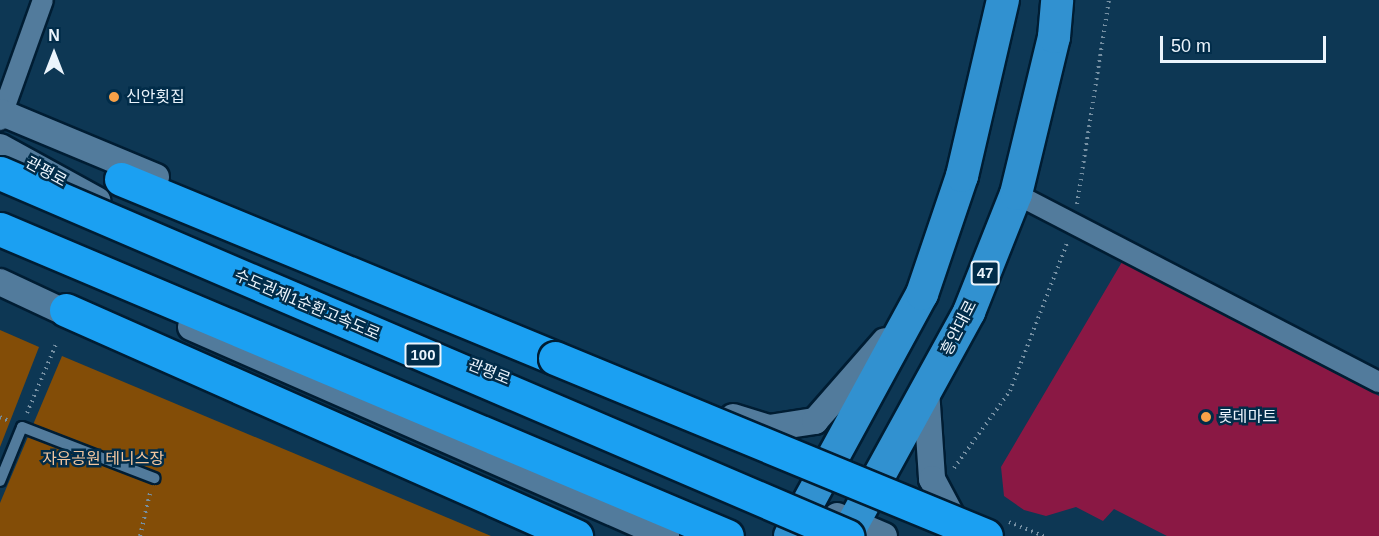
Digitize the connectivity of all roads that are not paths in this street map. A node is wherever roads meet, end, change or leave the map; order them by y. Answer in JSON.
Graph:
{"nodes":[{"id":1,"x":43,"y":0,"type":"edge"},
{"id":2,"x":1003,"y":0,"type":"edge"},
{"id":3,"x":1058,"y":0,"type":"edge"},
{"id":4,"x":0,"y":114,"type":"edge"},
{"id":5,"x":0,"y":147,"type":"edge"},
{"id":6,"x":0,"y":173,"type":"edge"},
{"id":7,"x":121,"y":179,"type":"joint"},
{"id":8,"x":1016,"y":194,"type":"junction"},
{"id":9,"x":0,"y":229,"type":"edge"},
{"id":10,"x":0,"y":245,"type":"edge"},
{"id":11,"x":0,"y":282,"type":"edge"},
{"id":12,"x":922,"y":294,"type":"junction"},
{"id":13,"x":66,"y":310,"type":"junction"},
{"id":14,"x":1379,"y":382,"type":"edge"},
{"id":15,"x":926,"y":390,"type":"junction"},
{"id":16,"x":154,"y":478,"type":"road end"},
{"id":17,"x":0,"y":481,"type":"edge"},
{"id":18,"x":807,"y":504,"type":"junction"},
{"id":19,"x":849,"y":532,"type":"edge"},
{"id":20,"x":559,"y":536,"type":"edge"},
{"id":21,"x":576,"y":536,"type":"edge"},
{"id":22,"x":666,"y":536,"type":"edge"},
{"id":23,"x":727,"y":536,"type":"edge"},
{"id":24,"x":790,"y":536,"type":"edge"},
{"id":25,"x":884,"y":536,"type":"edge"},
{"id":26,"x":963,"y":536,"type":"edge"},
{"id":27,"x":986,"y":536,"type":"edge"}],
"edges":[{"from":1,"to":4,"type":"street"},
{"from":2,"to":12,"type":"main road"},
{"from":3,"to":8,"type":"main road","name":"흥안대로","number":"47"},
{"from":4,"to":7,"type":"street"},
{"from":4,"to":12,"type":"street"},
{"from":5,"to":18,"type":"street","name":"관평로"},
{"from":6,"to":19,"type":"highway","name":"수도권제1순환고속도로","number":"100","bridge":true},
{"from":7,"to":27,"type":"highway","bridge":true},
{"from":8,"to":14,"type":"street"},
{"from":8,"to":15,"type":"main road","name":"흥안대로","number":"47"},
{"from":9,"to":23,"type":"highway"},
{"from":10,"to":22,"type":"street"},
{"from":11,"to":13,"type":"street"},
{"from":12,"to":18,"type":"main road"},
{"from":13,"to":20,"type":"street"},
{"from":13,"to":21,"type":"highway"},
{"from":15,"to":19,"type":"main road","name":"흥안대로","number":"47"},
{"from":15,"to":26,"type":"street"},
{"from":16,"to":17,"type":"lane"},
{"from":18,"to":19,"type":"street","name":"관평로"},
{"from":18,"to":24,"type":"main road"},
{"from":19,"to":25,"type":"street","name":"관평로"}]}
